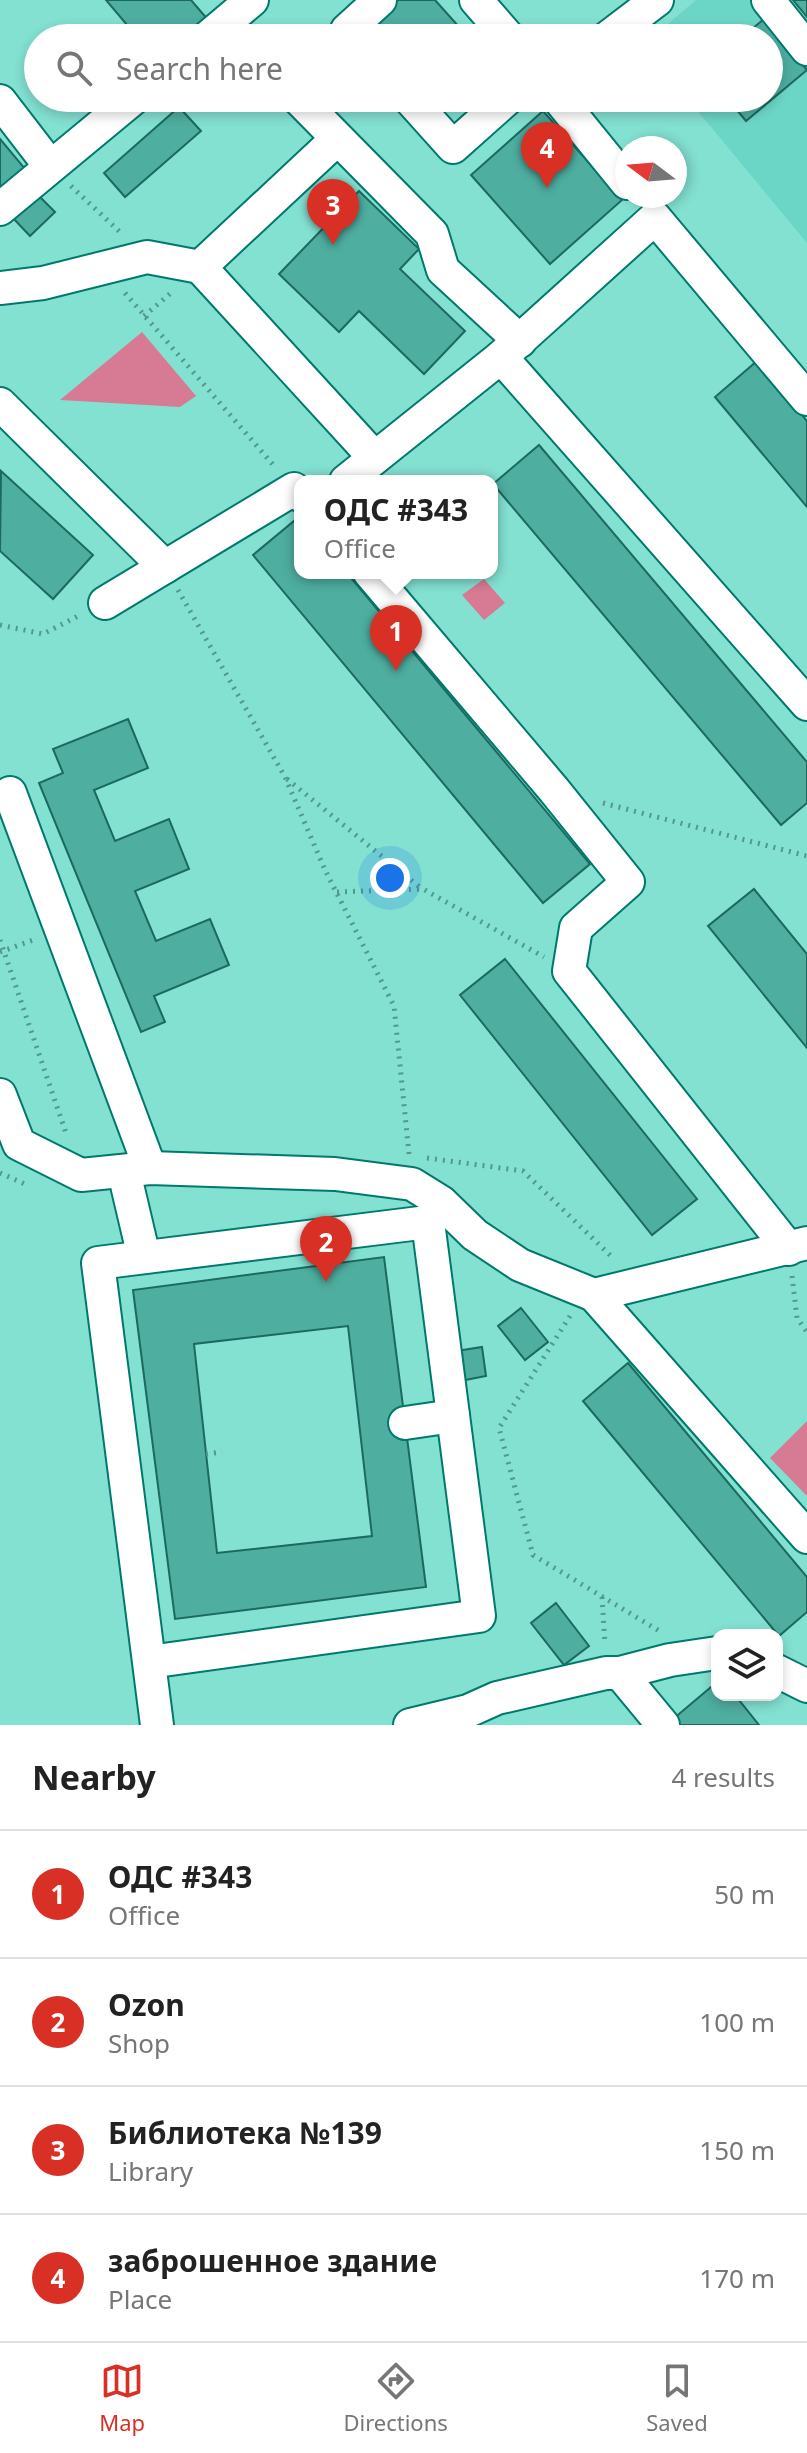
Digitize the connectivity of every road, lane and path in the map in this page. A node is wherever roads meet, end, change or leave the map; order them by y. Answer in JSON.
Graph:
{"nodes":[{"id":1,"x":252,"y":0,"type":"edge"},
{"id":2,"x":380,"y":0,"type":"edge"},
{"id":3,"x":476,"y":0,"type":"edge"},
{"id":4,"x":657,"y":0,"type":"edge"},
{"id":5,"x":768,"y":0,"type":"edge"},
{"id":6,"x":223,"y":24,"type":"edge"},
{"id":7,"x":354,"y":24,"type":"edge"},
{"id":8,"x":497,"y":24,"type":"edge"},
{"id":9,"x":625,"y":24,"type":"edge"},
{"id":10,"x":807,"y":49,"type":"edge"},
{"id":11,"x":0,"y":101,"type":"edge"},
{"id":12,"x":117,"y":112,"type":"edge"},
{"id":13,"x":311,"y":112,"type":"edge"},
{"id":14,"x":422,"y":112,"type":"edge"},
{"id":15,"x":492,"y":112,"type":"edge"},
{"id":16,"x":569,"y":112,"type":"edge"},
{"id":17,"x":337,"y":139,"type":"junction"},
{"id":18,"x":50,"y":166,"type":"junction"},
{"id":19,"x":615,"y":168,"type":"edge"},
{"id":20,"x":645,"y":208,"type":"edge"},
{"id":21,"x":647,"y":208,"type":"edge"},
{"id":22,"x":0,"y":209,"type":"edge"},
{"id":23,"x":130,"y":242,"type":"dead end"},
{"id":24,"x":200,"y":267,"type":"junction"},
{"id":25,"x":117,"y":284,"type":"dead end"},
{"id":26,"x":0,"y":288,"type":"edge"},
{"id":27,"x":511,"y":349,"type":"junction"},
{"id":28,"x":807,"y":399,"type":"edge"},
{"id":29,"x":0,"y":404,"type":"edge"},
{"id":30,"x":374,"y":457,"type":"junction"},
{"id":31,"x":353,"y":475,"type":"edge"},
{"id":32,"x":294,"y":489,"type":"edge"},
{"id":33,"x":294,"y":494,"type":"edge"},
{"id":34,"x":165,"y":567,"type":"junction"},
{"id":35,"x":375,"y":579,"type":"edge"},
{"id":36,"x":105,"y":603,"type":"joint"},
{"id":37,"x":0,"y":625,"type":"edge"},
{"id":38,"x":807,"y":704,"type":"edge"},
{"id":39,"x":285,"y":777,"type":"junction"},
{"id":40,"x":10,"y":793,"type":"dead end"},
{"id":41,"x":599,"y":802,"type":"dead end"},
{"id":42,"x":807,"y":856,"type":"edge"},
{"id":43,"x":423,"y":889,"type":"junction"},
{"id":44,"x":337,"y":892,"type":"junction"},
{"id":45,"x":0,"y":940,"type":"edge"},
{"id":46,"x":569,"y":971,"type":"junction"},
{"id":47,"x":0,"y":1095,"type":"edge"},
{"id":48,"x":394,"y":1154,"type":"dead end"},
{"id":49,"x":409,"y":1155,"type":"junction"},
{"id":50,"x":137,"y":1170,"type":"junction"},
{"id":51,"x":81,"y":1175,"type":"junction"},
{"id":52,"x":798,"y":1246,"type":"edge"},
{"id":53,"x":625,"y":1255,"type":"dead end"},
{"id":54,"x":144,"y":1257,"type":"junction"},
{"id":55,"x":590,"y":1293,"type":"junction"},
{"id":56,"x":807,"y":1332,"type":"edge"},
{"id":57,"x":453,"y":1416,"type":"junction"},
{"id":58,"x":405,"y":1423,"type":"dead end"},
{"id":59,"x":222,"y":1452,"type":"dead end"},
{"id":60,"x":206,"y":1454,"type":"dead end"},
{"id":61,"x":807,"y":1537,"type":"edge"},
{"id":62,"x":602,"y":1597,"type":"junction"},
{"id":63,"x":711,"y":1654,"type":"edge"},
{"id":64,"x":670,"y":1660,"type":"junction"},
{"id":65,"x":149,"y":1662,"type":"junction"},
{"id":66,"x":613,"y":1673,"type":"junction"},
{"id":67,"x":783,"y":1674,"type":"edge"},
{"id":68,"x":807,"y":1686,"type":"edge"},
{"id":69,"x":475,"y":1718,"type":"edge"},
{"id":70,"x":157,"y":1725,"type":"edge"},
{"id":71,"x":410,"y":1725,"type":"edge"},
{"id":72,"x":663,"y":1725,"type":"edge"}],
"edges":[{"from":1,"to":6,"type":"lane"},
{"from":2,"to":7,"type":"lane"},
{"from":3,"to":8,"type":"lane"},
{"from":4,"to":9,"type":"lane"},
{"from":5,"to":10,"type":"lane"},
{"from":11,"to":18,"type":"lane"},
{"from":12,"to":18,"type":"lane"},
{"from":13,"to":17,"type":"lane"},
{"from":14,"to":15,"type":"lane"},
{"from":16,"to":19,"type":"lane"},
{"from":17,"to":24,"type":"lane"},
{"from":17,"to":27,"type":"lane"},
{"from":18,"to":22,"type":"lane"},
{"from":18,"to":23,"type":"path"},
{"from":20,"to":27,"type":"lane"},
{"from":21,"to":28,"type":"lane"},
{"from":24,"to":26,"type":"lane"},
{"from":24,"to":30,"type":"lane"},
{"from":25,"to":32,"type":"path"},
{"from":27,"to":30,"type":"lane"},
{"from":27,"to":38,"type":"lane"},
{"from":29,"to":34,"type":"lane"},
{"from":30,"to":31,"type":"lane"},
{"from":33,"to":34,"type":"lane"},
{"from":34,"to":36,"type":"lane"},
{"from":34,"to":39,"type":"path"},
{"from":35,"to":46,"type":"lane"},
{"from":36,"to":37,"type":"path"},
{"from":39,"to":43,"type":"path"},
{"from":39,"to":44,"type":"path"},
{"from":40,"to":50,"type":"lane"},
{"from":41,"to":42,"type":"path"},
{"from":43,"to":44,"type":"path"},
{"from":43,"to":46,"type":"path"},
{"from":44,"to":49,"type":"path"},
{"from":45,"to":51,"type":"path"},
{"from":46,"to":52,"type":"lane"},
{"from":47,"to":51,"type":"lane"},
{"from":48,"to":49,"type":"path"},
{"from":49,"to":53,"type":"path"},
{"from":50,"to":51,"type":"lane"},
{"from":50,"to":54,"type":"lane"},
{"from":50,"to":55,"type":"lane"},
{"from":52,"to":55,"type":"lane"},
{"from":52,"to":56,"type":"path"},
{"from":54,"to":57,"type":"lane"},
{"from":54,"to":65,"type":"lane"},
{"from":55,"to":61,"type":"lane"},
{"from":55,"to":62,"type":"path"},
{"from":57,"to":58,"type":"lane"},
{"from":57,"to":65,"type":"lane"},
{"from":59,"to":60,"type":"path"},
{"from":62,"to":64,"type":"path"},
{"from":62,"to":66,"type":"path"},
{"from":63,"to":64,"type":"lane"},
{"from":64,"to":66,"type":"lane"},
{"from":65,"to":70,"type":"lane"},
{"from":66,"to":69,"type":"lane"},
{"from":66,"to":72,"type":"lane"},
{"from":67,"to":68,"type":"lane"},
{"from":69,"to":71,"type":"lane"}]}
